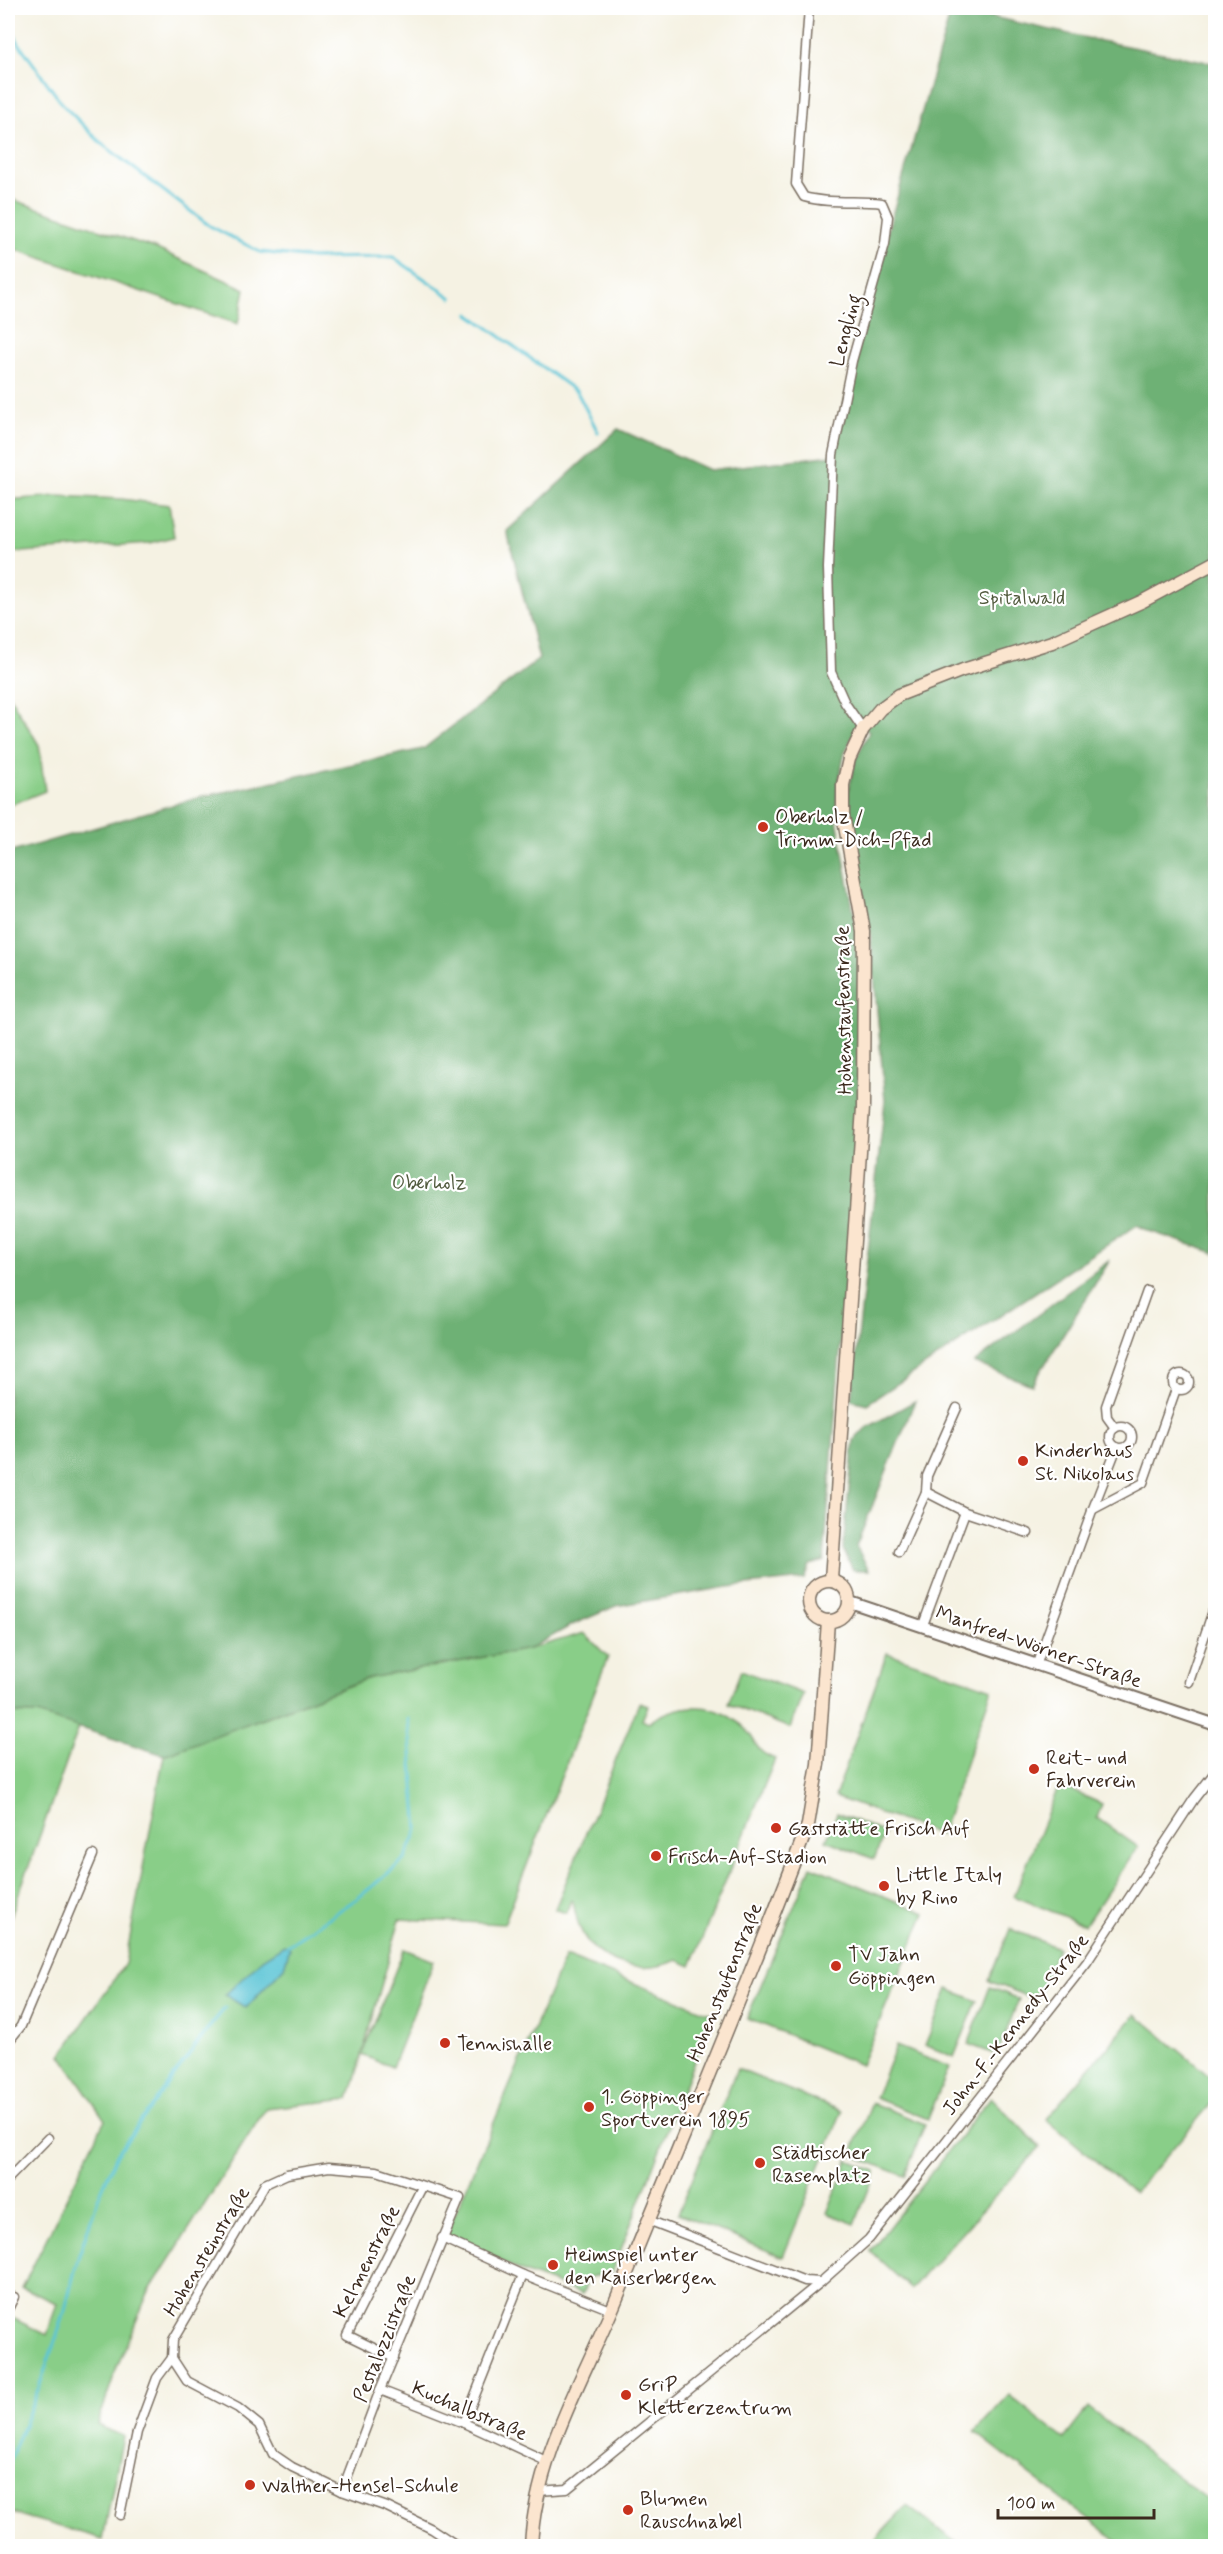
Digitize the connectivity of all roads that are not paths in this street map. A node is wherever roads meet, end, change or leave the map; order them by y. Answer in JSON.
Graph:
{"nodes":[{"id":1,"x":809,"y":8,"type":"edge"},
{"id":2,"x":1215,"y":562,"type":"edge"},
{"id":3,"x":863,"y":729,"type":"junction"},
{"id":4,"x":1147,"y":1291,"type":"dead end"},
{"id":5,"x":1176,"y":1389,"type":"dead end"},
{"id":6,"x":957,"y":1408,"type":"dead end"},
{"id":7,"x":1115,"y":1428,"type":"junction"},
{"id":8,"x":1118,"y":1447,"type":"junction"},
{"id":9,"x":926,"y":1492,"type":"junction"},
{"id":10,"x":1092,"y":1510,"type":"junction"},
{"id":11,"x":965,"y":1512,"type":"junction"},
{"id":12,"x":1028,"y":1533,"type":"dead end"},
{"id":13,"x":899,"y":1552,"type":"dead end"},
{"id":14,"x":831,"y":1580,"type":"junction"},
{"id":15,"x":850,"y":1602,"type":"junction"},
{"id":16,"x":1215,"y":1602,"type":"edge"},
{"id":17,"x":828,"y":1621,"type":"junction"},
{"id":18,"x":924,"y":1625,"type":"junction"},
{"id":19,"x":1036,"y":1666,"type":"junction"},
{"id":20,"x":1188,"y":1682,"type":"dead end"},
{"id":21,"x":1215,"y":1725,"type":"edge"},
{"id":22,"x":1215,"y":1771,"type":"edge"},
{"id":23,"x":93,"y":1856,"type":"dead end"},
{"id":24,"x":8,"y":2042,"type":"edge"},
{"id":25,"x":48,"y":2138,"type":"dead end"},
{"id":26,"x":8,"y":2179,"type":"edge"},
{"id":27,"x":422,"y":2187,"type":"junction"},
{"id":28,"x":460,"y":2198,"type":"joint"},
{"id":29,"x":648,"y":2220,"type":"junction"},
{"id":30,"x":442,"y":2238,"type":"junction"},
{"id":31,"x":523,"y":2275,"type":"junction"},
{"id":32,"x":821,"y":2282,"type":"junction"},
{"id":33,"x":14,"y":2297,"type":"dead end"},
{"id":34,"x":8,"y":2309,"type":"edge"},
{"id":35,"x":611,"y":2310,"type":"junction"},
{"id":36,"x":172,"y":2358,"type":"junction"},
{"id":37,"x":394,"y":2358,"type":"junction"},
{"id":38,"x":380,"y":2390,"type":"junction"},
{"id":39,"x":464,"y":2422,"type":"junction"},
{"id":40,"x":546,"y":2461,"type":"junction"},
{"id":41,"x":342,"y":2491,"type":"junction"},
{"id":42,"x":538,"y":2491,"type":"junction"},
{"id":43,"x":120,"y":2515,"type":"dead end"},
{"id":44,"x":458,"y":2547,"type":"edge"},
{"id":45,"x":531,"y":2547,"type":"edge"}],
"edges":[{"from":1,"to":3,"type":"street","name":"Lengling"},
{"from":2,"to":3,"type":"main road","name":"Hohenstaufenstraße"},
{"from":3,"to":14,"type":"main road","name":"Hohenstaufenstraße"},
{"from":4,"to":7,"type":"street"},
{"from":5,"to":10,"type":"street"},
{"from":6,"to":9,"type":"street"},
{"from":7,"to":8,"type":"street"},
{"from":7,"to":8,"type":"street"},
{"from":8,"to":10,"type":"street"},
{"from":9,"to":11,"type":"street"},
{"from":9,"to":13,"type":"street"},
{"from":10,"to":19,"type":"street"},
{"from":11,"to":12,"type":"street"},
{"from":11,"to":18,"type":"street"},
{"from":14,"to":15,"type":"main road"},
{"from":14,"to":17,"type":"main road"},
{"from":15,"to":17,"type":"main road"},
{"from":15,"to":18,"type":"street","name":"Manfred-Wörner-Straße"},
{"from":16,"to":20,"type":"street"},
{"from":17,"to":29,"type":"main road","name":"Hohenstaufenstraße"},
{"from":18,"to":19,"type":"street","name":"Manfred-Wörner-Straße"},
{"from":19,"to":21,"type":"street","name":"Manfred-Wörner-Straße"},
{"from":22,"to":32,"type":"street","name":"John-F.-Kennedy-Straße"},
{"from":23,"to":24,"type":"street"},
{"from":25,"to":26,"type":"street"},
{"from":27,"to":28,"type":"street","name":"Hohensteinstraße"},
{"from":27,"to":36,"type":"street","name":"Hohensteinstraße"},
{"from":27,"to":37,"type":"street","name":"Kelmenstraße"},
{"from":28,"to":30,"type":"street","name":"Pestalozzistraße"},
{"from":29,"to":32,"type":"street"},
{"from":29,"to":35,"type":"main road","name":"Hohenstaufenstraße"},
{"from":30,"to":31,"type":"street"},
{"from":30,"to":37,"type":"street","name":"Pestalozzistraße"},
{"from":31,"to":35,"type":"street"},
{"from":31,"to":39,"type":"street"},
{"from":32,"to":42,"type":"street","name":"John-F.-Kennedy-Straße"},
{"from":33,"to":34,"type":"street"},
{"from":35,"to":40,"type":"main road","name":"Hohenstaufenstraße"},
{"from":36,"to":41,"type":"street"},
{"from":36,"to":43,"type":"street","name":"Hohensteinstraße"},
{"from":37,"to":38,"type":"street","name":"Pestalozzistraße"},
{"from":38,"to":39,"type":"street","name":"Kuchalbstraße"},
{"from":38,"to":41,"type":"street","name":"Pestalozzistraße"},
{"from":39,"to":40,"type":"street","name":"Kuchalbstraße"},
{"from":40,"to":42,"type":"main road","name":"Hohenstaufenstraße"},
{"from":41,"to":44,"type":"street"},
{"from":42,"to":45,"type":"main road","name":"Hohenstaufenstraße"}]}
